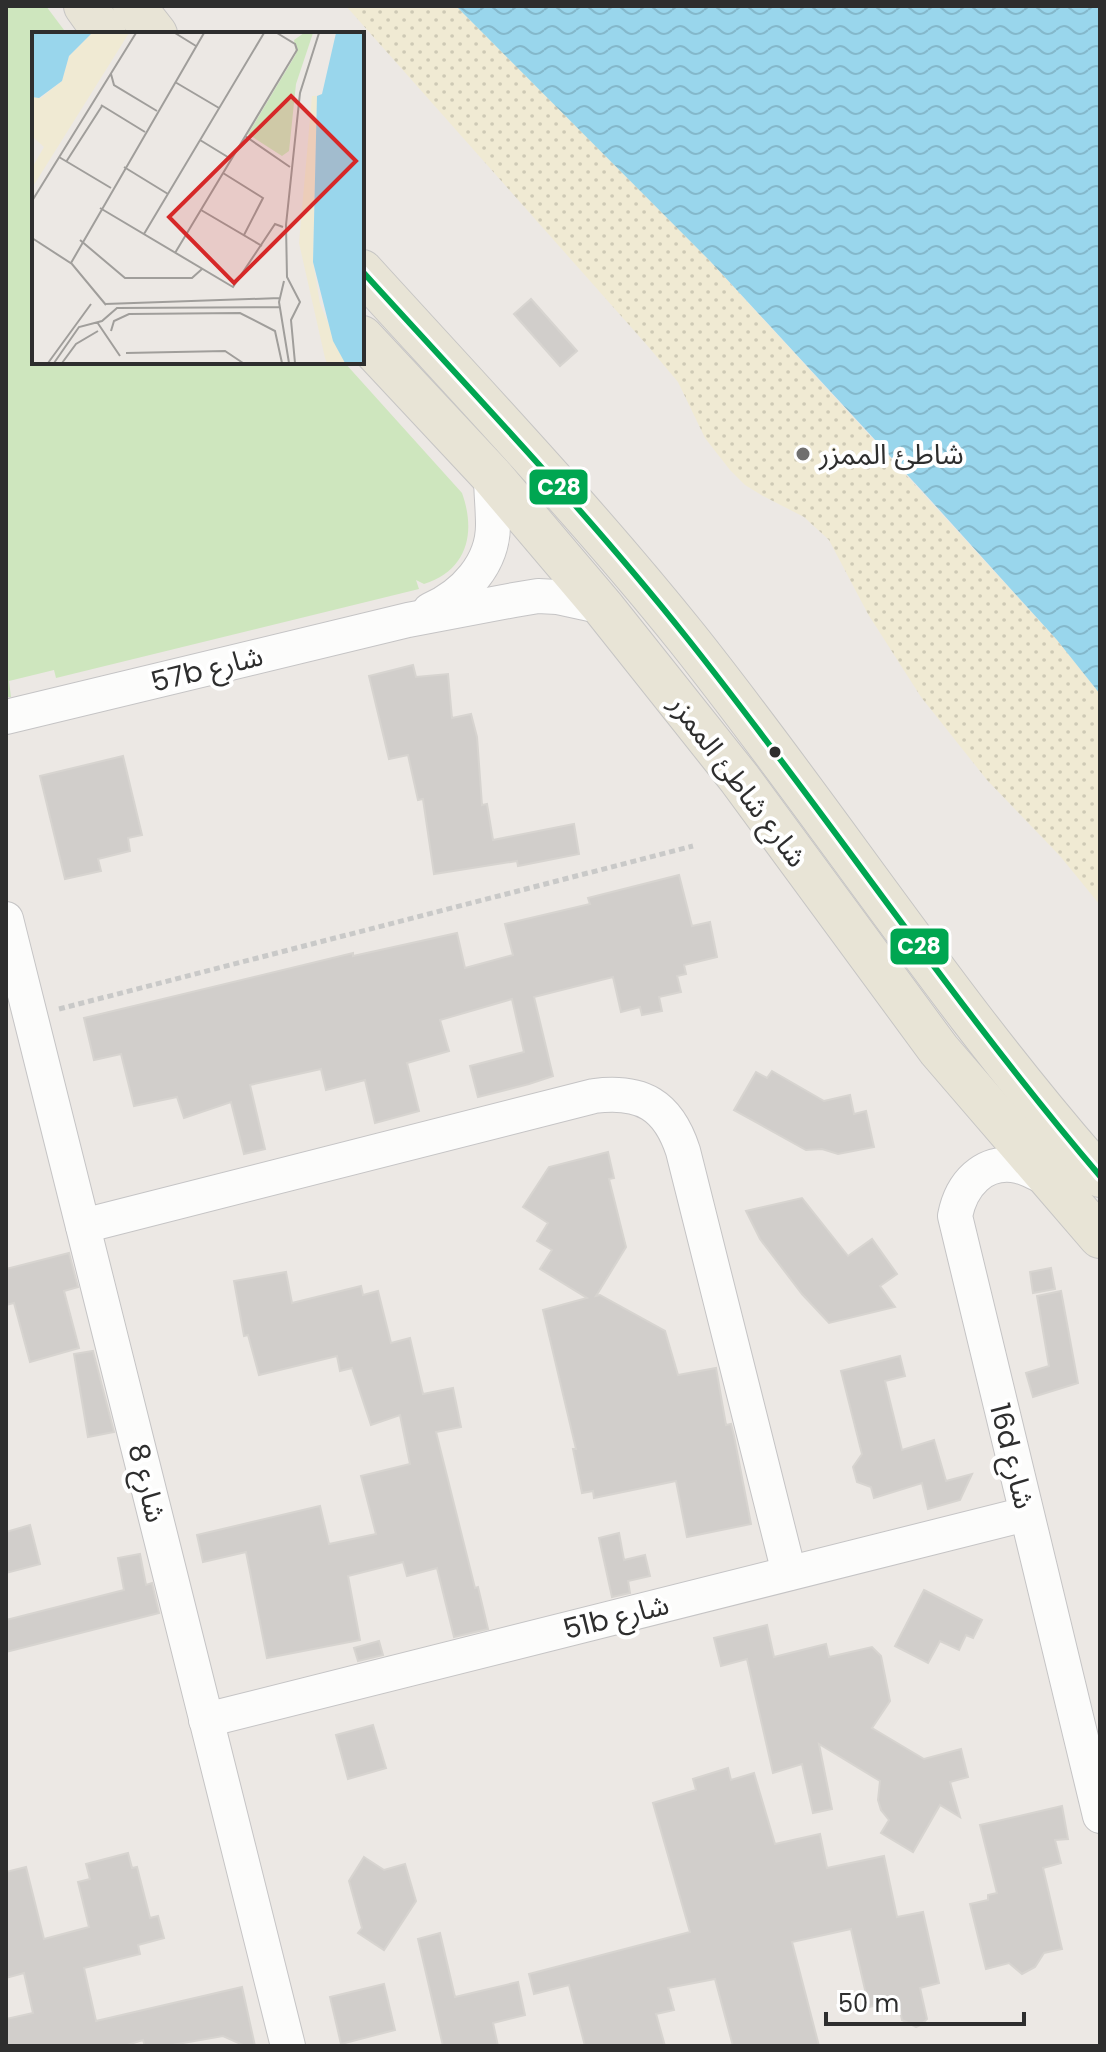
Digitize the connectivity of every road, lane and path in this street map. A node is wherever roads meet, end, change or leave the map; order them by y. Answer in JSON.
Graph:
{"nodes":[{"id":1,"x":85,"y":6,"type":"edge"},
{"id":2,"x":134,"y":6,"type":"edge"},
{"id":3,"x":104,"y":32,"type":"edge"},
{"id":4,"x":154,"y":32,"type":"edge"},
{"id":5,"x":364,"y":273,"type":"edge"},
{"id":6,"x":364,"y":339,"type":"edge"},
{"id":7,"x":491,"y":475,"type":"junction"},
{"id":8,"x":603,"y":607,"type":"junction"},
{"id":9,"x":408,"y":620,"type":"junction"},
{"id":10,"x":6,"y":717,"type":"edge"},
{"id":11,"x":693,"y":846,"type":"dead end"},
{"id":12,"x":6,"y":919,"type":"edge"},
{"id":13,"x":23,"y":1028,"type":"edge"},
{"id":14,"x":1100,"y":1176,"type":"edge"},
{"id":15,"x":1048,"y":1178,"type":"junction"},
{"id":16,"x":83,"y":1226,"type":"junction"},
{"id":17,"x":1100,"y":1237,"type":"edge"},
{"id":18,"x":1026,"y":1514,"type":"junction"},
{"id":19,"x":789,"y":1573,"type":"junction"},
{"id":20,"x":206,"y":1720,"type":"junction"},
{"id":21,"x":1100,"y":1816,"type":"edge"},
{"id":22,"x":288,"y":2046,"type":"edge"}],
"edges":[{"from":1,"to":3,"type":"main road"},
{"from":2,"to":4,"type":"main road"},
{"from":5,"to":14,"type":"main road","name":"شارع شاطئ الممزر"},
{"from":6,"to":7,"type":"main road","name":"شارع شاطئ الممزر"},
{"from":7,"to":8,"type":"main road","name":"شارع شاطئ الممزر"},
{"from":7,"to":9,"type":"street","name":"57b شارع"},
{"from":8,"to":9,"type":"street","name":"57b شارع"},
{"from":8,"to":15,"type":"main road","name":"شارع شاطئ الممزر"},
{"from":9,"to":10,"type":"street","name":"57b شارع"},
{"from":11,"to":13,"type":"path"},
{"from":12,"to":13,"type":"street","name":"شارع 8"},
{"from":13,"to":16,"type":"street","name":"شارع 8"},
{"from":15,"to":17,"type":"main road","name":"شارع شاطئ الممزر"},
{"from":15,"to":18,"type":"street","name":"16d شارع"},
{"from":16,"to":19,"type":"street"},
{"from":16,"to":20,"type":"street","name":"شارع 8"},
{"from":18,"to":19,"type":"street","name":"51b شارع"},
{"from":18,"to":21,"type":"street","name":"16d شارع"},
{"from":19,"to":20,"type":"street","name":"51b شارع"},
{"from":20,"to":22,"type":"street","name":"شارع 8"}]}
